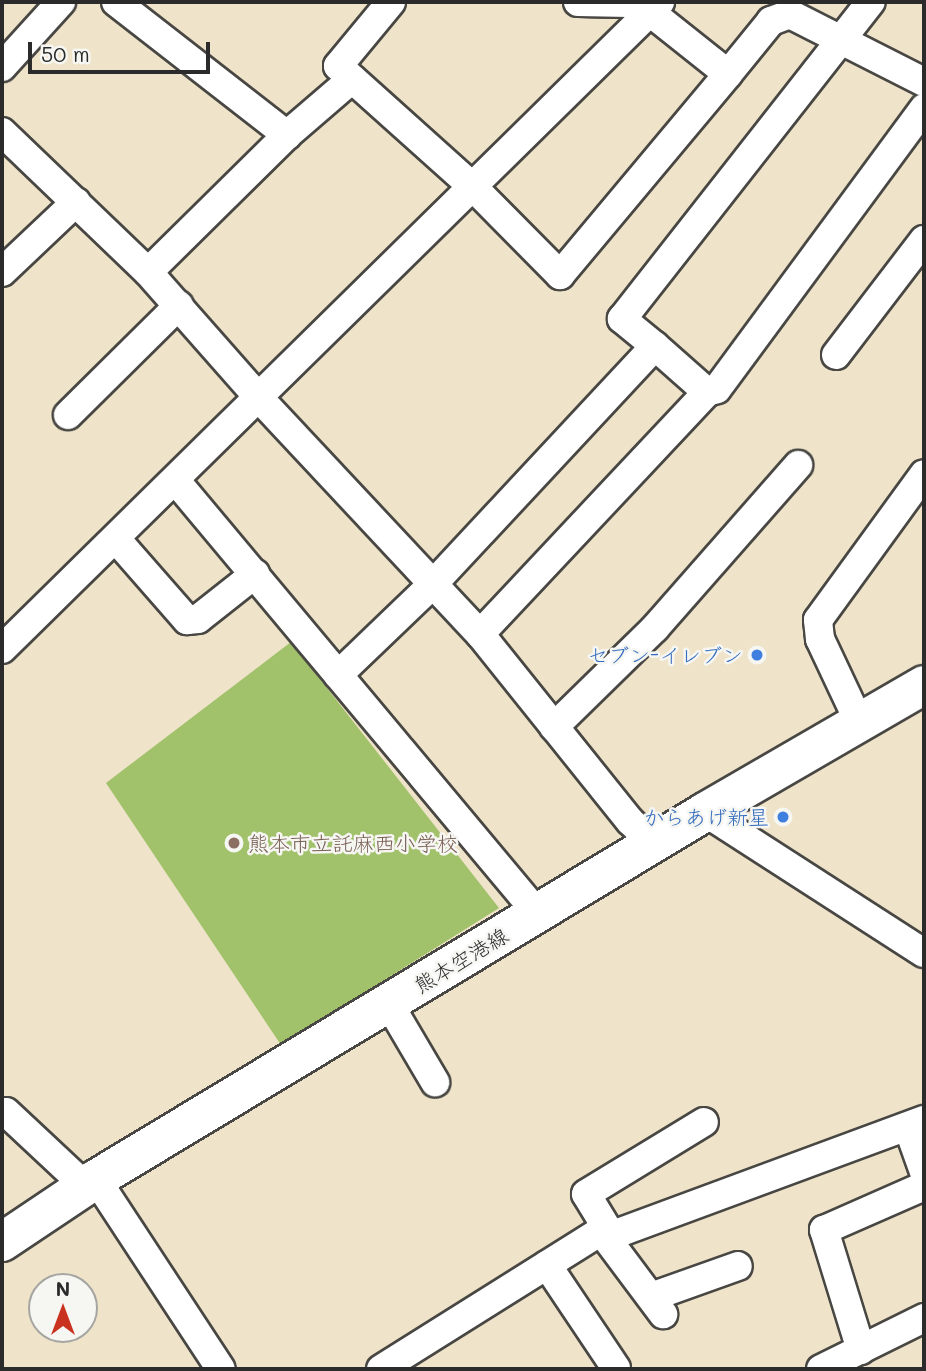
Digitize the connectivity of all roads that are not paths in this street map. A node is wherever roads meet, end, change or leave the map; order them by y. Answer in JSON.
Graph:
{"nodes":[{"id":1,"x":61,"y":2,"type":"edge"},
{"id":2,"x":116,"y":2,"type":"edge"},
{"id":3,"x":391,"y":2,"type":"edge"},
{"id":4,"x":578,"y":2,"type":"edge"},
{"id":5,"x":871,"y":2,"type":"edge"},
{"id":6,"x":655,"y":7,"type":"edge"},
{"id":7,"x":838,"y":42,"type":"junction"},
{"id":8,"x":2,"y":67,"type":"edge"},
{"id":9,"x":728,"y":74,"type":"junction"},
{"id":10,"x":352,"y":79,"type":"junction"},
{"id":11,"x":924,"y":82,"type":"edge"},
{"id":12,"x":924,"y":108,"type":"edge"},
{"id":13,"x":2,"y":132,"type":"edge"},
{"id":14,"x":287,"y":135,"type":"junction"},
{"id":15,"x":473,"y":187,"type":"junction"},
{"id":16,"x":76,"y":201,"type":"junction"},
{"id":17,"x":924,"y":240,"type":"edge"},
{"id":18,"x":148,"y":271,"type":"junction"},
{"id":19,"x":2,"y":272,"type":"edge"},
{"id":20,"x":179,"y":305,"type":"junction"},
{"id":21,"x":655,"y":346,"type":"junction"},
{"id":22,"x":836,"y":355,"type":"dead end"},
{"id":23,"x":707,"y":392,"type":"junction"},
{"id":24,"x":259,"y":398,"type":"junction"},
{"id":25,"x":68,"y":415,"type":"dead end"},
{"id":26,"x":798,"y":464,"type":"dead end"},
{"id":27,"x":924,"y":474,"type":"edge"},
{"id":28,"x":176,"y":481,"type":"junction"},
{"id":29,"x":116,"y":539,"type":"junction"},
{"id":30,"x":255,"y":574,"type":"junction"},
{"id":31,"x":434,"y":583,"type":"junction"},
{"id":32,"x":480,"y":634,"type":"junction"},
{"id":33,"x":2,"y":649,"type":"edge"},
{"id":34,"x":338,"y":674,"type":"junction"},
{"id":35,"x":919,"y":695,"type":"edge"},
{"id":36,"x":860,"y":724,"type":"junction"},
{"id":37,"x":554,"y":727,"type":"junction"},
{"id":38,"x":705,"y":812,"type":"junction"},
{"id":39,"x":654,"y":844,"type":"junction"},
{"id":40,"x":538,"y":914,"type":"junction"},
{"id":41,"x":924,"y":953,"type":"edge"},
{"id":42,"x":388,"y":1004,"type":"junction"},
{"id":43,"x":435,"y":1082,"type":"dead end"},
{"id":44,"x":2,"y":1115,"type":"edge"},
{"id":45,"x":704,"y":1122,"type":"dead end"},
{"id":46,"x":916,"y":1124,"type":"edge"},
{"id":47,"x":924,"y":1172,"type":"edge"},
{"id":48,"x":91,"y":1183,"type":"junction"},
{"id":49,"x":924,"y":1186,"type":"edge"},
{"id":50,"x":605,"y":1231,"type":"junction"},
{"id":51,"x":2,"y":1242,"type":"edge"},
{"id":52,"x":547,"y":1265,"type":"junction"},
{"id":53,"x":738,"y":1266,"type":"dead end"},
{"id":54,"x":924,"y":1318,"type":"edge"},
{"id":55,"x":861,"y":1350,"type":"junction"},
{"id":56,"x":616,"y":1368,"type":"edge"},
{"id":57,"x":221,"y":1369,"type":"edge"},
{"id":58,"x":381,"y":1369,"type":"edge"},
{"id":59,"x":821,"y":1369,"type":"edge"}],
"edges":[{"from":1,"to":8,"type":"street"},
{"from":2,"to":14,"type":"street"},
{"from":3,"to":10,"type":"street"},
{"from":4,"to":6,"type":"street"},
{"from":5,"to":7,"type":"street"},
{"from":6,"to":9,"type":"street"},
{"from":6,"to":15,"type":"street"},
{"from":7,"to":9,"type":"street"},
{"from":7,"to":11,"type":"street"},
{"from":7,"to":21,"type":"street"},
{"from":9,"to":15,"type":"street"},
{"from":10,"to":14,"type":"street"},
{"from":10,"to":15,"type":"street"},
{"from":12,"to":23,"type":"street"},
{"from":13,"to":16,"type":"street"},
{"from":14,"to":18,"type":"street"},
{"from":15,"to":24,"type":"street"},
{"from":16,"to":18,"type":"street"},
{"from":16,"to":19,"type":"street"},
{"from":17,"to":22,"type":"street"},
{"from":18,"to":20,"type":"street"},
{"from":20,"to":24,"type":"street"},
{"from":20,"to":25,"type":"street"},
{"from":21,"to":23,"type":"street"},
{"from":21,"to":31,"type":"street"},
{"from":23,"to":32,"type":"street"},
{"from":24,"to":28,"type":"street"},
{"from":24,"to":31,"type":"street"},
{"from":26,"to":37,"type":"street"},
{"from":27,"to":36,"type":"street"},
{"from":28,"to":29,"type":"street"},
{"from":28,"to":30,"type":"street"},
{"from":29,"to":30,"type":"street"},
{"from":29,"to":33,"type":"street"},
{"from":30,"to":34,"type":"street"},
{"from":31,"to":32,"type":"street"},
{"from":31,"to":34,"type":"street"},
{"from":32,"to":37,"type":"street"},
{"from":34,"to":40,"type":"street"},
{"from":35,"to":36,"type":"main road","name":"熊本空港線"},
{"from":36,"to":38,"type":"main road","name":"熊本空港線"},
{"from":37,"to":39,"type":"street"},
{"from":38,"to":39,"type":"main road","name":"熊本空港線"},
{"from":38,"to":41,"type":"street"},
{"from":39,"to":40,"type":"main road","name":"熊本空港線"},
{"from":40,"to":42,"type":"main road","name":"熊本空港線"},
{"from":42,"to":43,"type":"street"},
{"from":42,"to":48,"type":"main road","name":"熊本空港線"},
{"from":44,"to":48,"type":"street"},
{"from":45,"to":50,"type":"street"},
{"from":46,"to":47,"type":"street"},
{"from":46,"to":50,"type":"street"},
{"from":48,"to":51,"type":"main road","name":"熊本空港線"},
{"from":48,"to":57,"type":"street"},
{"from":49,"to":55,"type":"street"},
{"from":50,"to":52,"type":"street"},
{"from":50,"to":53,"type":"street"},
{"from":52,"to":56,"type":"street"},
{"from":52,"to":58,"type":"street"},
{"from":54,"to":55,"type":"street"},
{"from":55,"to":59,"type":"street"}]}
